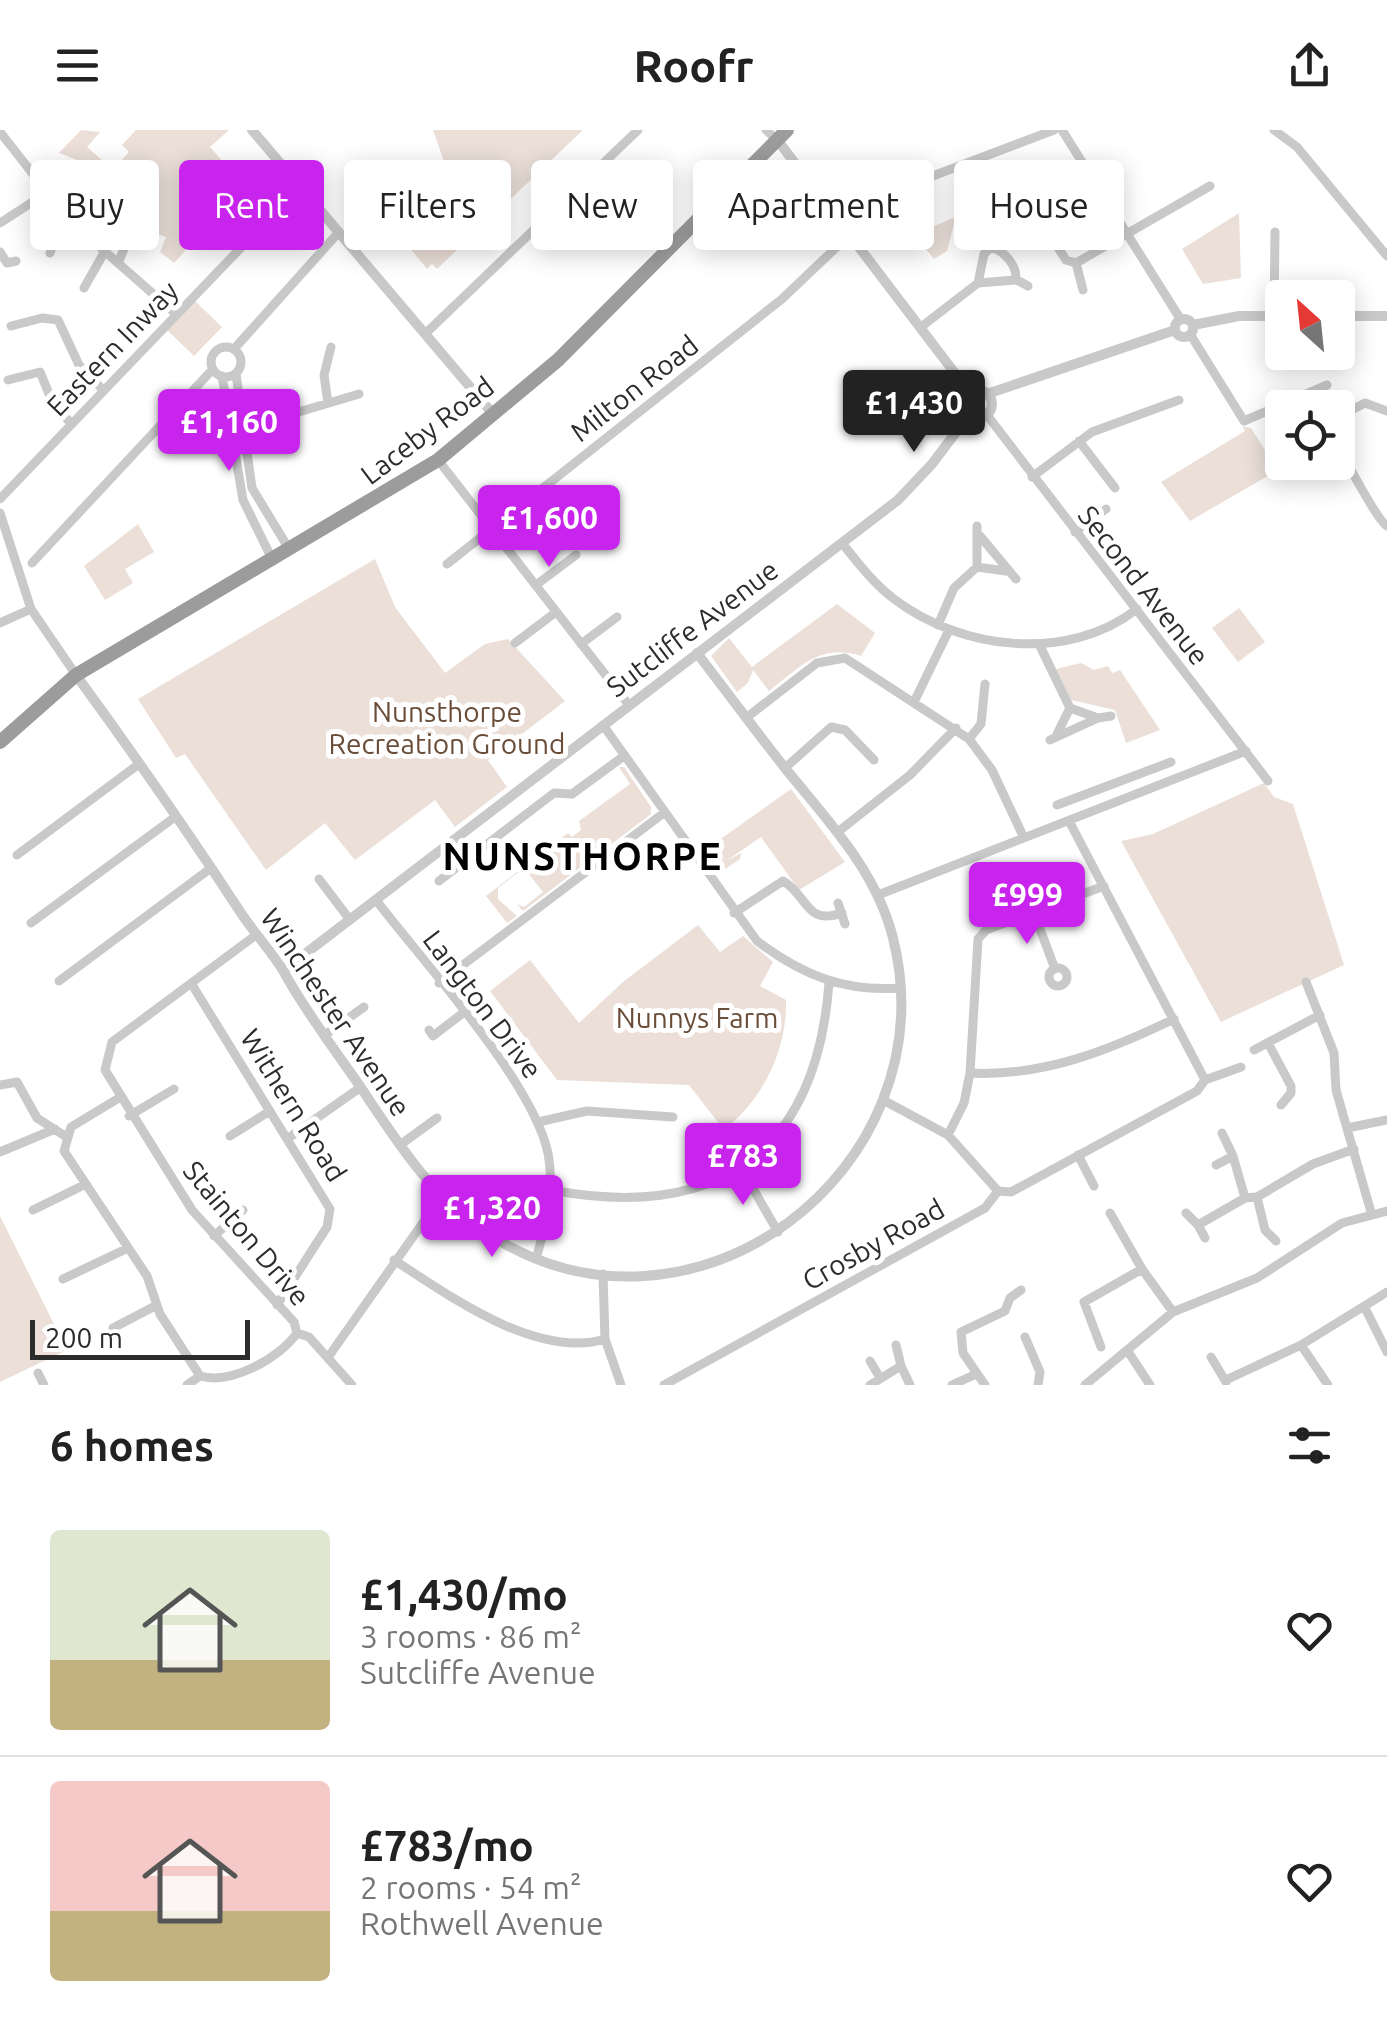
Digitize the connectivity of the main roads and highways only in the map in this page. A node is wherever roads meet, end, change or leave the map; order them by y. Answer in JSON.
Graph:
{"nodes":[{"id":1,"x":783,"y":136,"type":"edge"},
{"id":2,"x":0,"y":742,"type":"edge"}],
"edges":[{"from":1,"to":2,"type":"highway","name":"Laceby Road"}]}
